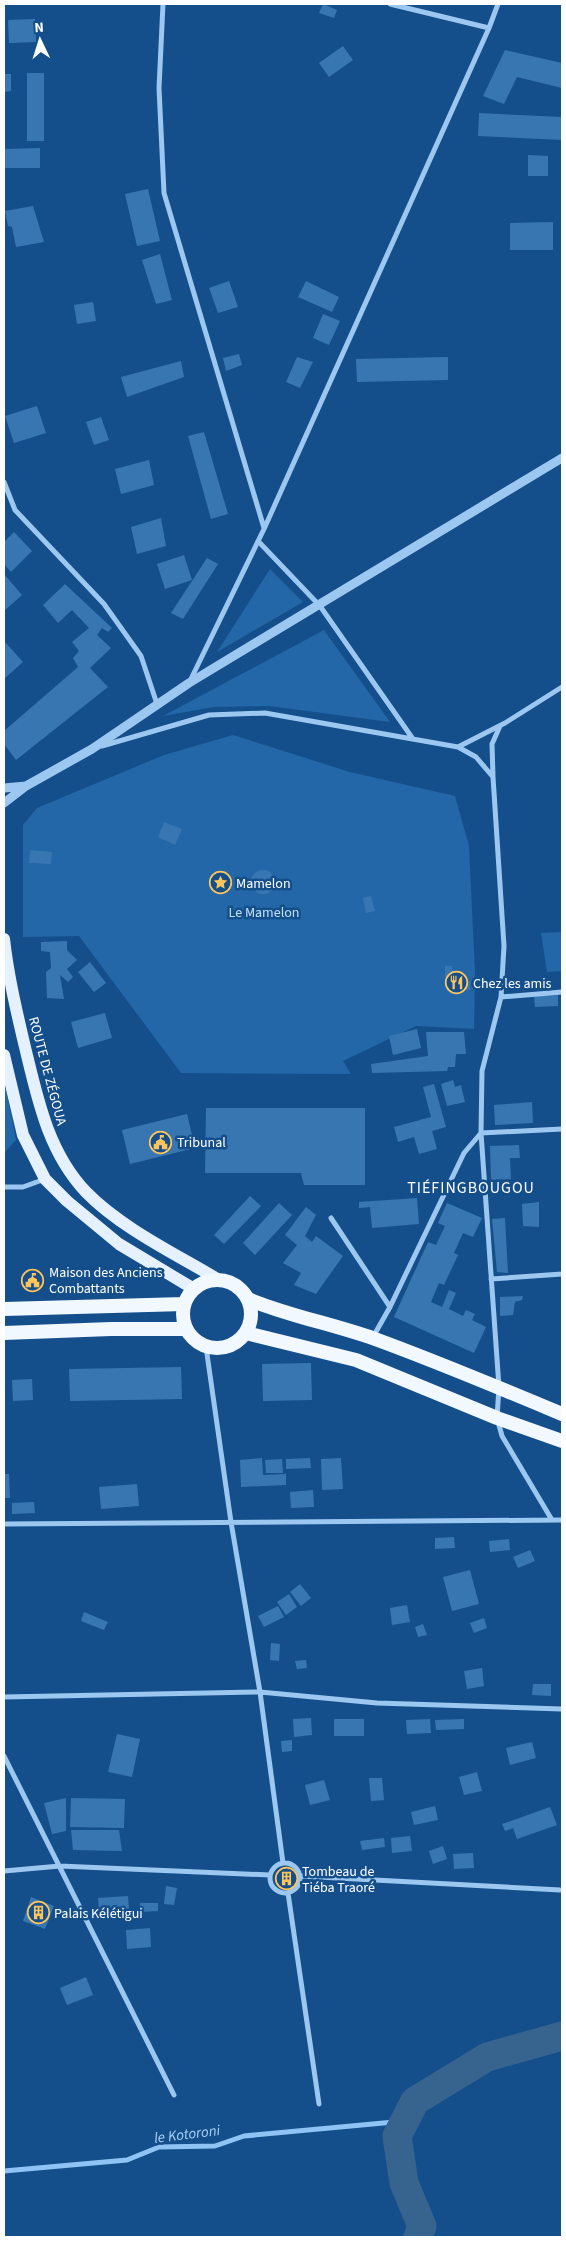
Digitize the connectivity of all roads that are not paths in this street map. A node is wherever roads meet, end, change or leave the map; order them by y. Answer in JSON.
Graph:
{"nodes":[{"id":1,"x":163,"y":4,"type":"edge"},
{"id":2,"x":390,"y":4,"type":"edge"},
{"id":3,"x":498,"y":4,"type":"edge"},
{"id":4,"x":489,"y":28,"type":"junction"},
{"id":5,"x":562,"y":458,"type":"edge"},
{"id":6,"x":4,"y":482,"type":"edge"},
{"id":7,"x":264,"y":529,"type":"junction"},
{"id":8,"x":258,"y":540,"type":"junction"},
{"id":9,"x":320,"y":606,"type":"junction"},
{"id":10,"x":189,"y":684,"type":"junction"},
{"id":11,"x":562,"y":687,"type":"edge"},
{"id":12,"x":157,"y":704,"type":"junction"},
{"id":13,"x":500,"y":725,"type":"junction"},
{"id":14,"x":413,"y":739,"type":"junction"},
{"id":15,"x":458,"y":747,"type":"junction"},
{"id":16,"x":92,"y":749,"type":"junction"},
{"id":17,"x":493,"y":777,"type":"junction"},
{"id":18,"x":26,"y":786,"type":"junction"},
{"id":19,"x":4,"y":788,"type":"edge"},
{"id":20,"x":4,"y":803,"type":"edge"},
{"id":21,"x":4,"y":939,"type":"edge"},
{"id":22,"x":562,"y":992,"type":"edge"},
{"id":23,"x":501,"y":997,"type":"junction"},
{"id":24,"x":4,"y":1056,"type":"edge"},
{"id":25,"x":562,"y":1129,"type":"edge"},
{"id":26,"x":481,"y":1133,"type":"junction"},
{"id":27,"x":45,"y":1179,"type":"junction"},
{"id":28,"x":4,"y":1187,"type":"edge"},
{"id":29,"x":330,"y":1218,"type":"dead end"},
{"id":30,"x":562,"y":1274,"type":"edge"},
{"id":31,"x":492,"y":1279,"type":"junction"},
{"id":32,"x":219,"y":1280,"type":"junction"},
{"id":33,"x":194,"y":1289,"type":"junction"},
{"id":34,"x":248,"y":1298,"type":"junction"},
{"id":35,"x":184,"y":1304,"type":"junction"},
{"id":36,"x":390,"y":1308,"type":"junction"},
{"id":37,"x":4,"y":1309,"type":"edge"},
{"id":38,"x":186,"y":1329,"type":"junction"},
{"id":39,"x":246,"y":1332,"type":"junction"},
{"id":40,"x":4,"y":1333,"type":"edge"},
{"id":41,"x":372,"y":1338,"type":"junction"},
{"id":42,"x":206,"y":1347,"type":"junction"},
{"id":43,"x":499,"y":1387,"type":"junction"},
{"id":44,"x":562,"y":1414,"type":"edge"},
{"id":45,"x":497,"y":1418,"type":"junction"},
{"id":46,"x":562,"y":1441,"type":"edge"},
{"id":47,"x":552,"y":1520,"type":"junction"},
{"id":48,"x":562,"y":1520,"type":"edge"},
{"id":49,"x":231,"y":1522,"type":"junction"},
{"id":50,"x":4,"y":1524,"type":"edge"},
{"id":51,"x":260,"y":1692,"type":"junction"},
{"id":52,"x":4,"y":1696,"type":"edge"},
{"id":53,"x":561,"y":1709,"type":"dead end"},
{"id":54,"x":4,"y":1756,"type":"edge"},
{"id":55,"x":283,"y":1864,"type":"junction"},
{"id":56,"x":60,"y":1866,"type":"junction"},
{"id":57,"x":4,"y":1871,"type":"edge"},
{"id":58,"x":270,"y":1875,"type":"junction"},
{"id":59,"x":300,"y":1876,"type":"junction"},
{"id":60,"x":560,"y":1890,"type":"dead end"},
{"id":61,"x":288,"y":1893,"type":"junction"},
{"id":62,"x":174,"y":2095,"type":"dead end"},
{"id":63,"x":319,"y":2104,"type":"dead end"}],
"edges":[{"from":1,"to":7,"type":"street"},
{"from":2,"to":4,"type":"street"},
{"from":3,"to":4,"type":"street"},
{"from":4,"to":7,"type":"street"},
{"from":5,"to":9,"type":"street"},
{"from":6,"to":12,"type":"street"},
{"from":7,"to":8,"type":"street"},
{"from":8,"to":9,"type":"street"},
{"from":8,"to":10,"type":"street"},
{"from":9,"to":10,"type":"street"},
{"from":9,"to":14,"type":"street"},
{"from":10,"to":12,"type":"street"},
{"from":11,"to":13,"type":"street"},
{"from":12,"to":16,"type":"street"},
{"from":13,"to":15,"type":"street"},
{"from":13,"to":17,"type":"street"},
{"from":14,"to":15,"type":"street"},
{"from":14,"to":16,"type":"street"},
{"from":15,"to":17,"type":"street"},
{"from":16,"to":18,"type":"street"},
{"from":17,"to":23,"type":"street"},
{"from":18,"to":19,"type":"street"},
{"from":18,"to":20,"type":"street"},
{"from":21,"to":32,"type":"main road","name":"ROUTE DE ZÉGOUA"},
{"from":22,"to":23,"type":"street"},
{"from":23,"to":26,"type":"street"},
{"from":24,"to":27,"type":"main road"},
{"from":25,"to":26,"type":"street"},
{"from":26,"to":31,"type":"street"},
{"from":26,"to":36,"type":"street"},
{"from":27,"to":28,"type":"street"},
{"from":27,"to":33,"type":"main road"},
{"from":29,"to":36,"type":"street"},
{"from":30,"to":31,"type":"street"},
{"from":31,"to":43,"type":"street"},
{"from":32,"to":33,"type":"highway"},
{"from":32,"to":34,"type":"highway"},
{"from":33,"to":35,"type":"highway"},
{"from":34,"to":39,"type":"highway"},
{"from":34,"to":41,"type":"highway"},
{"from":35,"to":37,"type":"highway"},
{"from":35,"to":38,"type":"highway"},
{"from":36,"to":41,"type":"street"},
{"from":38,"to":40,"type":"highway"},
{"from":38,"to":42,"type":"highway"},
{"from":39,"to":42,"type":"highway"},
{"from":39,"to":45,"type":"highway"},
{"from":41,"to":43,"type":"highway"},
{"from":42,"to":49,"type":"street"},
{"from":43,"to":44,"type":"highway"},
{"from":43,"to":45,"type":"street"},
{"from":45,"to":46,"type":"highway"},
{"from":45,"to":47,"type":"street"},
{"from":47,"to":48,"type":"street"},
{"from":47,"to":49,"type":"street"},
{"from":49,"to":50,"type":"street"},
{"from":49,"to":51,"type":"street"},
{"from":51,"to":52,"type":"street"},
{"from":51,"to":53,"type":"street"},
{"from":51,"to":55,"type":"street"},
{"from":54,"to":56,"type":"street"},
{"from":55,"to":58,"type":"street"},
{"from":55,"to":59,"type":"street"},
{"from":56,"to":57,"type":"street"},
{"from":56,"to":58,"type":"street"},
{"from":56,"to":62,"type":"street"},
{"from":58,"to":61,"type":"street"},
{"from":59,"to":60,"type":"street"},
{"from":59,"to":61,"type":"street"},
{"from":61,"to":63,"type":"street"}]}
